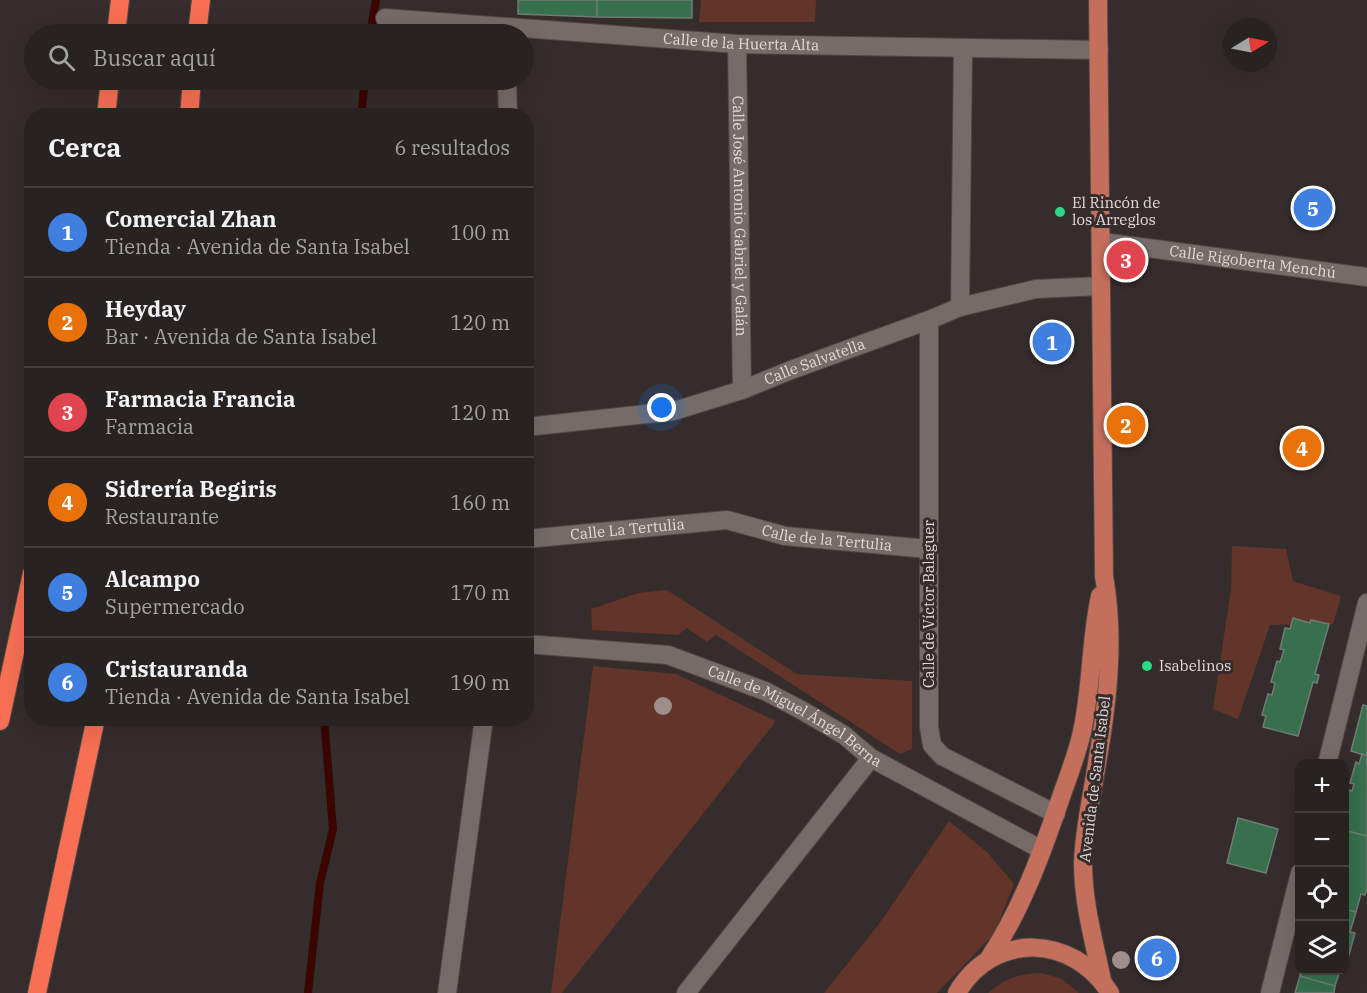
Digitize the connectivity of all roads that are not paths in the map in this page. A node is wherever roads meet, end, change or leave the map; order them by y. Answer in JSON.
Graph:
{"nodes":[{"id":1,"x":120,"y":0,"type":"edge"},
{"id":2,"x":201,"y":0,"type":"edge"},
{"id":3,"x":1098,"y":0,"type":"edge"},
{"id":4,"x":385,"y":18,"type":"dead end"},
{"id":5,"x":117,"y":24,"type":"edge"},
{"id":6,"x":198,"y":24,"type":"edge"},
{"id":7,"x":441,"y":24,"type":"edge"},
{"id":8,"x":534,"y":33,"type":"edge"},
{"id":9,"x":737,"y":44,"type":"junction"},
{"id":10,"x":963,"y":48,"type":"junction"},
{"id":11,"x":1099,"y":50,"type":"junction"},
{"id":12,"x":109,"y":90,"type":"edge"},
{"id":13,"x":191,"y":90,"type":"edge"},
{"id":14,"x":507,"y":90,"type":"edge"},
{"id":15,"x":107,"y":108,"type":"edge"},
{"id":16,"x":190,"y":108,"type":"edge"},
{"id":17,"x":507,"y":108,"type":"edge"},
{"id":18,"x":1102,"y":242,"type":"junction"},
{"id":19,"x":1367,"y":277,"type":"edge"},
{"id":20,"x":1101,"y":286,"type":"junction"},
{"id":21,"x":960,"y":307,"type":"junction"},
{"id":22,"x":929,"y":320,"type":"junction"},
{"id":23,"x":742,"y":390,"type":"junction"},
{"id":24,"x":534,"y":427,"type":"edge"},
{"id":25,"x":727,"y":520,"type":"joint"},
{"id":26,"x":534,"y":537,"type":"edge"},
{"id":27,"x":928,"y":549,"type":"junction"},
{"id":28,"x":1104,"y":576,"type":"junction"},
{"id":29,"x":1367,"y":603,"type":"edge"},
{"id":30,"x":24,"y":610,"type":"edge"},
{"id":31,"x":534,"y":645,"type":"edge"},
{"id":32,"x":0,"y":721,"type":"edge"},
{"id":33,"x":94,"y":726,"type":"edge"},
{"id":34,"x":483,"y":726,"type":"edge"},
{"id":35,"x":872,"y":758,"type":"junction"},
{"id":36,"x":1328,"y":759,"type":"edge"},
{"id":37,"x":1056,"y":814,"type":"junction"},
{"id":38,"x":1042,"y":850,"type":"junction"},
{"id":39,"x":1295,"y":890,"type":"edge"},
{"id":40,"x":988,"y":960,"type":"junction"},
{"id":41,"x":1106,"y":987,"type":"edge"},
{"id":42,"x":957,"y":991,"type":"edge"},
{"id":43,"x":37,"y":993,"type":"edge"},
{"id":44,"x":447,"y":993,"type":"edge"},
{"id":45,"x":686,"y":993,"type":"edge"},
{"id":46,"x":1270,"y":993,"type":"edge"}],
"edges":[{"from":1,"to":5,"type":"highway"},
{"from":2,"to":6,"type":"highway"},
{"from":3,"to":11,"type":"main road","name":"Avenida de Santa Isabel"},
{"from":4,"to":7,"type":"street","name":"Calle de la Huerta Alta"},
{"from":8,"to":9,"type":"street","name":"Calle de la Huerta Alta"},
{"from":9,"to":10,"type":"street","name":"Calle de la Huerta Alta"},
{"from":9,"to":23,"type":"street","name":"Calle José Antonio Gabriel y Galán"},
{"from":10,"to":11,"type":"street","name":"Calle de la Huerta Alta"},
{"from":10,"to":21,"type":"street"},
{"from":11,"to":18,"type":"main road","name":"Avenida de Santa Isabel"},
{"from":12,"to":15,"type":"highway"},
{"from":13,"to":16,"type":"highway"},
{"from":14,"to":17,"type":"street"},
{"from":18,"to":19,"type":"street","name":"Calle Rigoberta Menchú"},
{"from":18,"to":20,"type":"main road","name":"Avenida de Santa Isabel"},
{"from":20,"to":21,"type":"street","name":"Calle Salvatella"},
{"from":20,"to":28,"type":"main road","name":"Avenida de Santa Isabel"},
{"from":21,"to":22,"type":"street","name":"Calle Salvatella"},
{"from":22,"to":23,"type":"street","name":"Calle Salvatella"},
{"from":22,"to":27,"type":"street","name":"Calle de Víctor Balaguer"},
{"from":23,"to":24,"type":"street","name":"Calle Salvatella"},
{"from":25,"to":26,"type":"street","name":"Calle La Tertulia"},
{"from":25,"to":27,"type":"street","name":"Calle de la Tertulia"},
{"from":27,"to":37,"type":"street","name":"Calle de Víctor Balaguer"},
{"from":28,"to":37,"type":"main road","name":"Avenida de Santa Isabel"},
{"from":28,"to":41,"type":"main road","name":"Avenida de Santa Isabel"},
{"from":29,"to":36,"type":"street"},
{"from":30,"to":32,"type":"highway"},
{"from":31,"to":35,"type":"street","name":"Calle de Miguel Ángel Berna"},
{"from":33,"to":43,"type":"highway"},
{"from":34,"to":44,"type":"street"},
{"from":35,"to":38,"type":"street","name":"Calle de Miguel Ángel Berna"},
{"from":35,"to":45,"type":"street"},
{"from":37,"to":38,"type":"main road","name":"Avenida de Santa Isabel"},
{"from":38,"to":40,"type":"main road","name":"Avenida de Santa Isabel"},
{"from":39,"to":46,"type":"street"},
{"from":40,"to":41,"type":"main road"},
{"from":40,"to":42,"type":"main road"}]}
